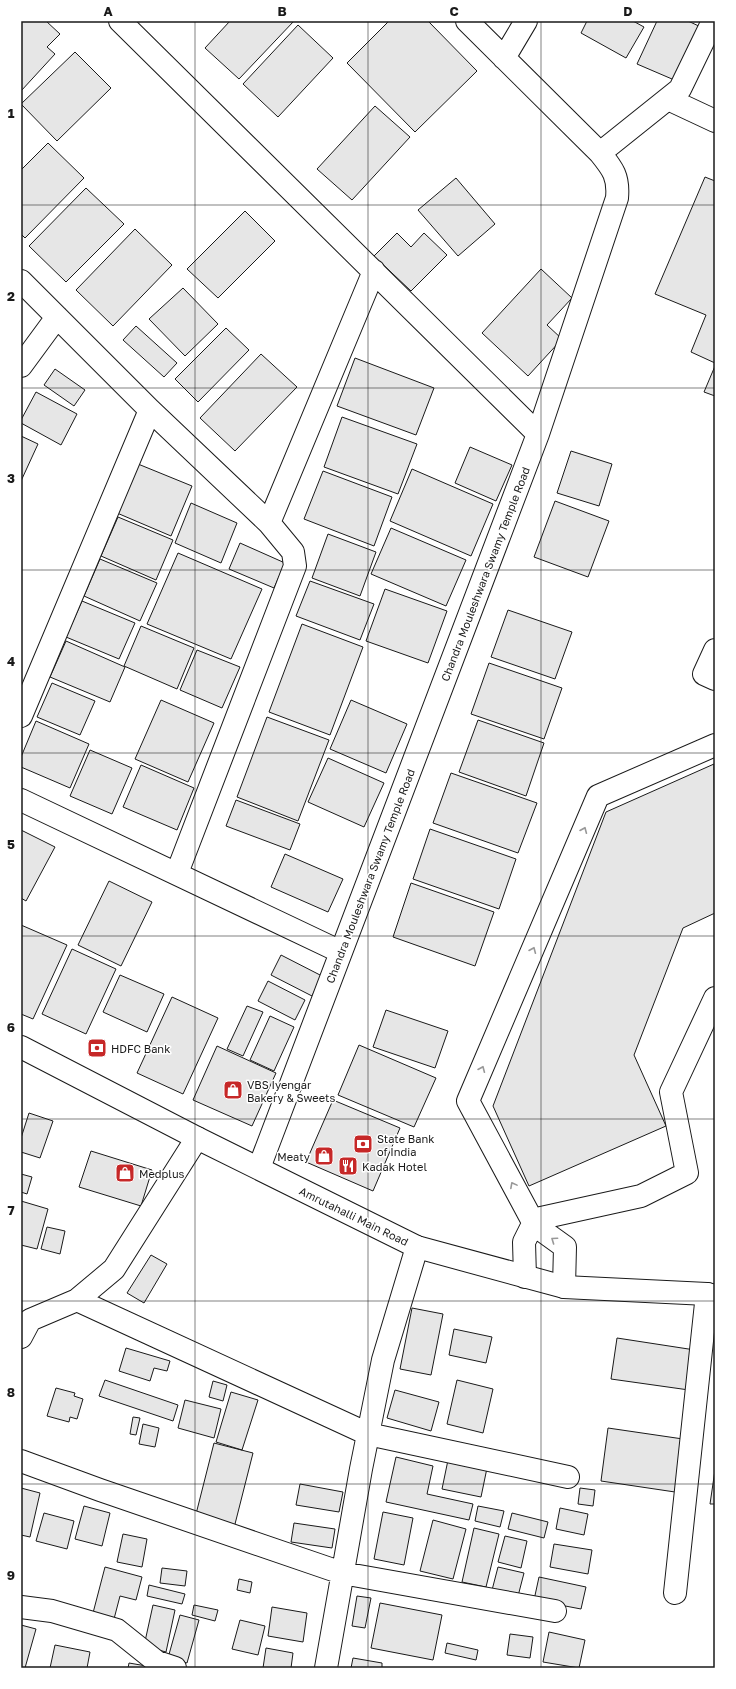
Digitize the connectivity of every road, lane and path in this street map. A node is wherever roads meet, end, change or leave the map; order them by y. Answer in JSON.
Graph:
{"nodes":[{"id":1,"x":120,"y":21,"type":"edge"},
{"id":2,"x":467,"y":21,"type":"edge"},
{"id":3,"x":526,"y":21,"type":"edge"},
{"id":4,"x":713,"y":21,"type":"edge"},
{"id":5,"x":504,"y":58,"type":"junction"},
{"id":6,"x":668,"y":99,"type":"junction"},
{"id":7,"x":715,"y":121,"type":"edge"},
{"id":8,"x":600,"y":153,"type":"junction"},
{"id":9,"x":374,"y":271,"type":"junction"},
{"id":10,"x":21,"y":281,"type":"edge"},
{"id":11,"x":57,"y":316,"type":"junction"},
{"id":12,"x":21,"y":366,"type":"edge"},
{"id":13,"x":150,"y":410,"type":"junction"},
{"id":14,"x":538,"y":434,"type":"junction"},
{"id":15,"x":269,"y":523,"type":"junction"},
{"id":16,"x":715,"y":650,"type":"edge"},
{"id":17,"x":715,"y":679,"type":"edge"},
{"id":18,"x":21,"y":716,"type":"edge"},
{"id":19,"x":715,"y":745,"type":"edge"},
{"id":20,"x":21,"y":800,"type":"edge"},
{"id":21,"x":177,"y":873,"type":"junction"},
{"id":22,"x":341,"y":952,"type":"junction"},
{"id":23,"x":715,"y":998,"type":"edge"},
{"id":24,"x":21,"y":1047,"type":"edge"},
{"id":25,"x":197,"y":1138,"type":"junction"},
{"id":26,"x":259,"y":1168,"type":"junction"},
{"id":27,"x":532,"y":1222,"type":"junction"},
{"id":28,"x":417,"y":1247,"type":"junction"},
{"id":29,"x":525,"y":1277,"type":"junction"},
{"id":30,"x":564,"y":1287,"type":"junction"},
{"id":31,"x":711,"y":1295,"type":"edge"},
{"id":32,"x":76,"y":1300,"type":"junction"},
{"id":33,"x":21,"y":1337,"type":"edge"},
{"id":34,"x":368,"y":1434,"type":"junction"},
{"id":35,"x":21,"y":1461,"type":"edge"},
{"id":36,"x":568,"y":1477,"type":"dead end"},
{"id":37,"x":342,"y":1573,"type":"junction"},
{"id":38,"x":675,"y":1593,"type":"dead end"},
{"id":39,"x":21,"y":1607,"type":"edge"},
{"id":40,"x":556,"y":1611,"type":"dead end"},
{"id":41,"x":175,"y":1668,"type":"edge"},
{"id":42,"x":326,"y":1668,"type":"edge"}],
"edges":[{"from":1,"to":9,"type":"street"},
{"from":2,"to":5,"type":"street","name":"Chandra Mouleshwara Swamy Temple Road"},
{"from":3,"to":5,"type":"street"},
{"from":4,"to":6,"type":"street"},
{"from":5,"to":8,"type":"street","name":"Chandra Mouleshwara Swamy Temple Road"},
{"from":6,"to":7,"type":"street"},
{"from":6,"to":8,"type":"street"},
{"from":8,"to":14,"type":"street","name":"Chandra Mouleshwara Swamy Temple Road"},
{"from":9,"to":14,"type":"street"},
{"from":9,"to":15,"type":"street"},
{"from":10,"to":11,"type":"street"},
{"from":11,"to":12,"type":"street"},
{"from":11,"to":13,"type":"street"},
{"from":13,"to":15,"type":"street"},
{"from":13,"to":18,"type":"street"},
{"from":14,"to":22,"type":"street","name":"Chandra Mouleshwara Swamy Temple Road"},
{"from":15,"to":21,"type":"street"},
{"from":16,"to":17,"type":"street"},
{"from":27,"to":19,"type":"street","one_way":true},
{"from":20,"to":21,"type":"street"},
{"from":21,"to":22,"type":"street"},
{"from":22,"to":26,"type":"street","name":"Chandra Mouleshwara Swamy Temple Road"},
{"from":23,"to":27,"type":"street"},
{"from":24,"to":25,"type":"street","name":"Amrutahalli Main Road"},
{"from":25,"to":26,"type":"street","name":"Amrutahalli Main Road"},
{"from":25,"to":32,"type":"street"},
{"from":26,"to":28,"type":"street","name":"Amrutahalli Main Road"},
{"from":27,"to":29,"type":"street"},
{"from":30,"to":27,"type":"street","one_way":true},
{"from":28,"to":29,"type":"street","name":"Amrutahalli Main Road"},
{"from":28,"to":34,"type":"street"},
{"from":29,"to":30,"type":"street","name":"Amrutahalli Main Road"},
{"from":30,"to":31,"type":"street","name":"Amrutahalli Main Road"},
{"from":31,"to":38,"type":"street"},
{"from":32,"to":33,"type":"street"},
{"from":32,"to":34,"type":"street"},
{"from":34,"to":36,"type":"street"},
{"from":34,"to":37,"type":"street"},
{"from":35,"to":37,"type":"street"},
{"from":37,"to":40,"type":"street"},
{"from":37,"to":42,"type":"street"},
{"from":39,"to":41,"type":"street"}]}
